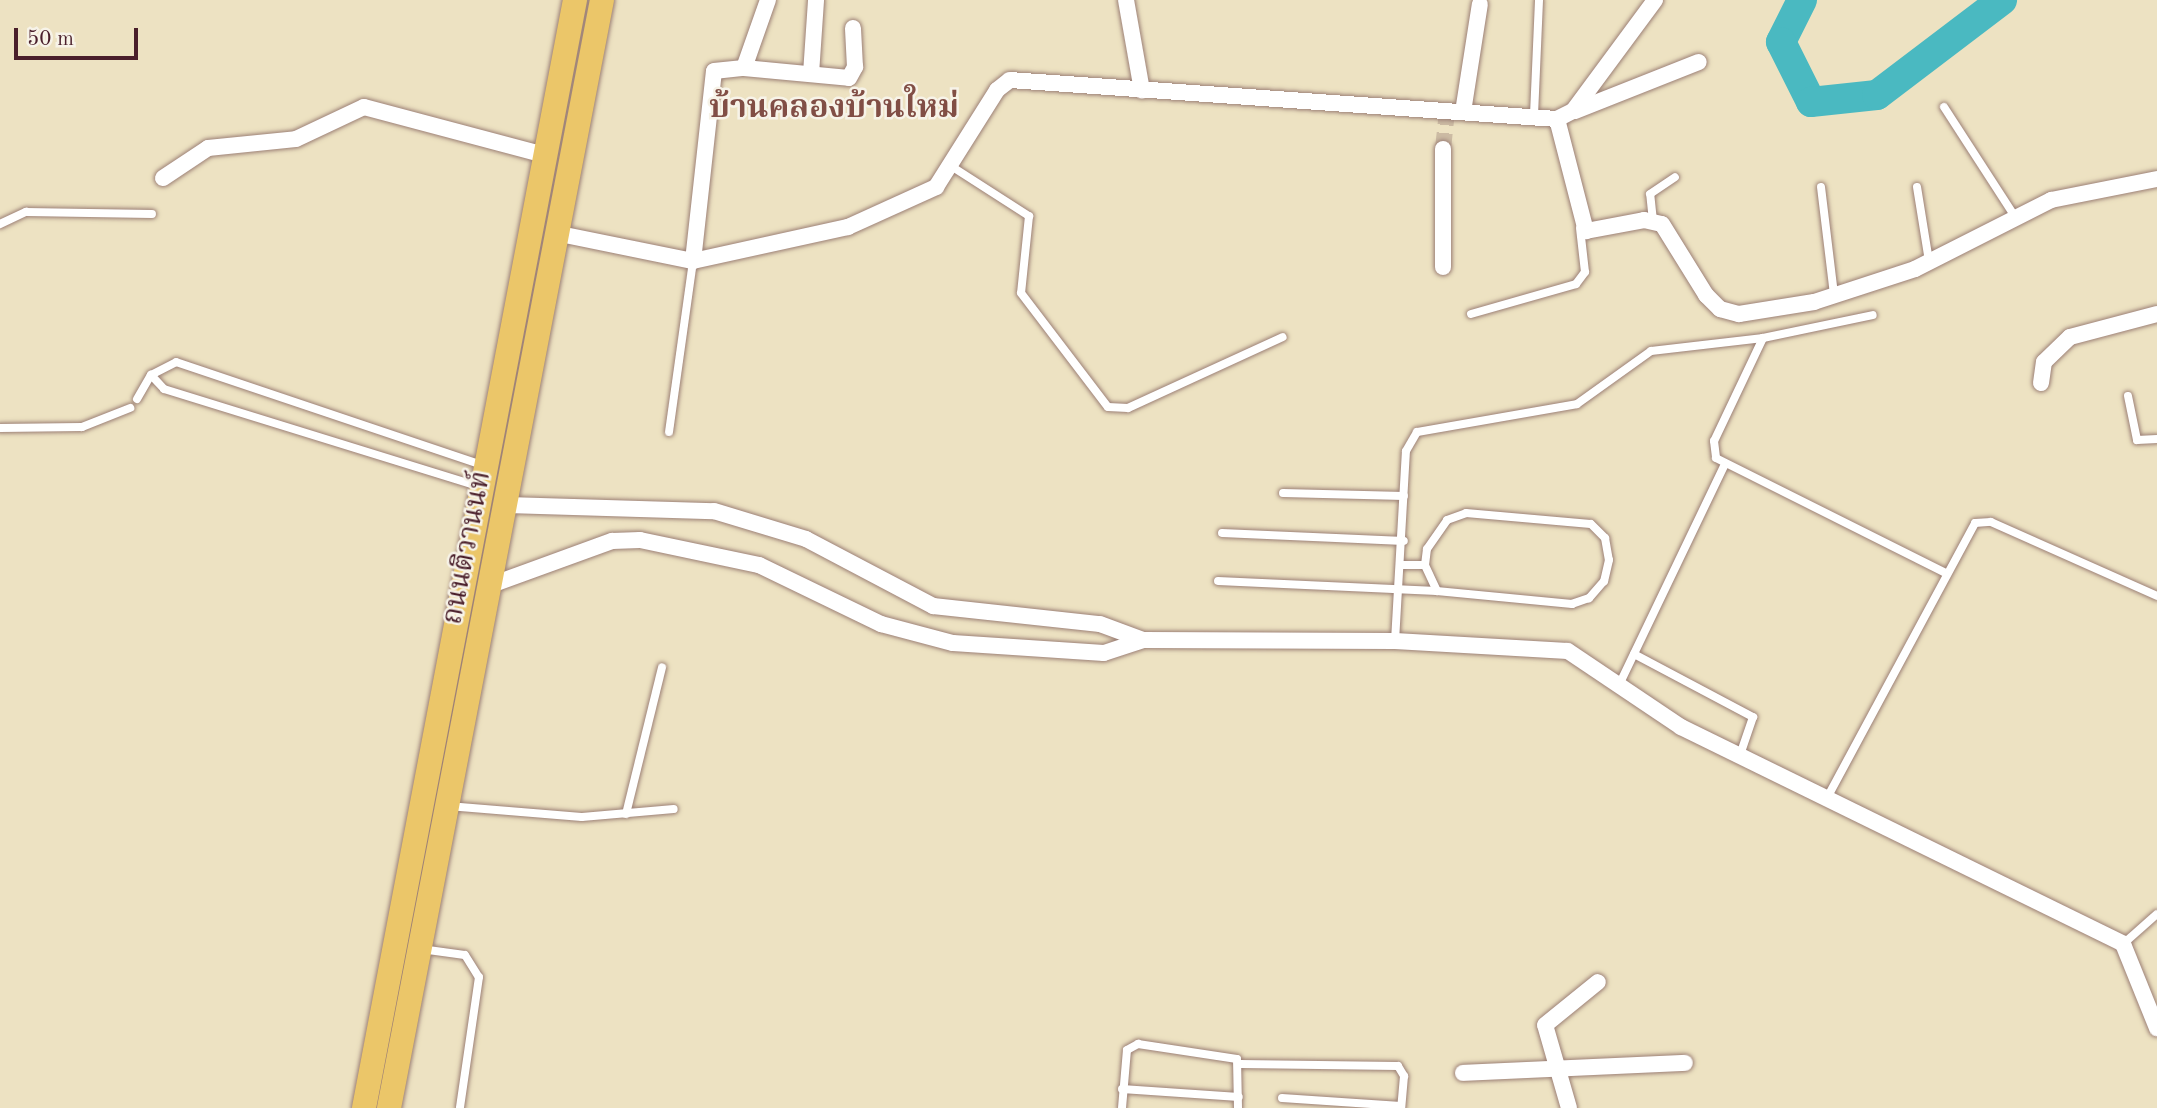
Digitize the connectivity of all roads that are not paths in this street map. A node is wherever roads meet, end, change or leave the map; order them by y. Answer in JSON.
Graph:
{"nodes":[{"id":1,"x":575,"y":0,"type":"edge"},
{"id":2,"x":602,"y":0,"type":"edge"},
{"id":3,"x":768,"y":0,"type":"edge"},
{"id":4,"x":816,"y":0,"type":"edge"},
{"id":5,"x":1126,"y":0,"type":"edge"},
{"id":6,"x":1539,"y":0,"type":"edge"},
{"id":7,"x":1655,"y":0,"type":"edge"},
{"id":8,"x":1480,"y":4,"type":"dead end"},
{"id":9,"x":853,"y":28,"type":"dead end"},
{"id":10,"x":1699,"y":62,"type":"dead end"},
{"id":11,"x":744,"y":68,"type":"junction"},
{"id":12,"x":811,"y":74,"type":"junction"},
{"id":13,"x":1142,"y":90,"type":"junction"},
{"id":14,"x":1944,"y":107,"type":"dead end"},
{"id":15,"x":1573,"y":111,"type":"junction"},
{"id":16,"x":1463,"y":112,"type":"junction"},
{"id":17,"x":1534,"y":115,"type":"junction"},
{"id":18,"x":1557,"y":119,"type":"junction"},
{"id":19,"x":1443,"y":149,"type":"tunnel mouth"},
{"id":20,"x":544,"y":155,"type":"junction"},
{"id":21,"x":951,"y":166,"type":"junction"},
{"id":22,"x":1675,"y":177,"type":"dead end"},
{"id":23,"x":163,"y":178,"type":"dead end"},
{"id":24,"x":2157,"y":179,"type":"edge"},
{"id":25,"x":1821,"y":187,"type":"dead end"},
{"id":26,"x":1917,"y":187,"type":"dead end"},
{"id":27,"x":152,"y":214,"type":"dead end"},
{"id":28,"x":2014,"y":215,"type":"junction"},
{"id":29,"x":1653,"y":221,"type":"junction"},
{"id":30,"x":0,"y":224,"type":"edge"},
{"id":31,"x":1580,"y":225,"type":"junction"},
{"id":32,"x":560,"y":234,"type":"junction"},
{"id":33,"x":693,"y":261,"type":"junction"},
{"id":34,"x":1930,"y":261,"type":"junction"},
{"id":35,"x":1443,"y":267,"type":"dead end"},
{"id":36,"x":1834,"y":295,"type":"junction"},
{"id":37,"x":1471,"y":314,"type":"dead end"},
{"id":38,"x":2157,"y":314,"type":"edge"},
{"id":39,"x":1873,"y":315,"type":"dead end"},
{"id":40,"x":1283,"y":337,"type":"dead end"},
{"id":41,"x":1763,"y":338,"type":"junction"},
{"id":42,"x":151,"y":375,"type":"junction"},
{"id":43,"x":2041,"y":383,"type":"dead end"},
{"id":44,"x":2128,"y":396,"type":"dead end"},
{"id":45,"x":137,"y":399,"type":"dead end"},
{"id":46,"x":130,"y":408,"type":"dead end"},
{"id":47,"x":0,"y":428,"type":"edge"},
{"id":48,"x":669,"y":432,"type":"dead end"},
{"id":49,"x":2157,"y":439,"type":"edge"},
{"id":50,"x":1724,"y":466,"type":"junction"},
{"id":51,"x":482,"y":477,"type":"junction"},
{"id":52,"x":1283,"y":493,"type":"dead end"},
{"id":53,"x":1405,"y":496,"type":"junction"},
{"id":54,"x":507,"y":505,"type":"junction"},
{"id":55,"x":645,"y":509,"type":"junction"},
{"id":56,"x":1222,"y":533,"type":"dead end"},
{"id":57,"x":640,"y":540,"type":"junction"},
{"id":58,"x":1404,"y":541,"type":"junction"},
{"id":59,"x":1400,"y":565,"type":"junction"},
{"id":60,"x":1425,"y":565,"type":"junction"},
{"id":61,"x":1946,"y":573,"type":"junction"},
{"id":62,"x":1218,"y":581,"type":"dead end"},
{"id":63,"x":491,"y":584,"type":"junction"},
{"id":64,"x":1398,"y":590,"type":"junction"},
{"id":65,"x":1437,"y":591,"type":"junction"},
{"id":66,"x":2157,"y":596,"type":"edge"},
{"id":67,"x":1143,"y":640,"type":"junction"},
{"id":68,"x":1395,"y":641,"type":"junction"},
{"id":69,"x":1634,"y":654,"type":"junction"},
{"id":70,"x":662,"y":667,"type":"dead end"},
{"id":71,"x":1620,"y":683,"type":"junction"},
{"id":72,"x":1740,"y":755,"type":"junction"},
{"id":73,"x":1826,"y":798,"type":"junction"},
{"id":74,"x":445,"y":806,"type":"junction"},
{"id":75,"x":674,"y":809,"type":"dead end"},
{"id":76,"x":626,"y":814,"type":"junction"},
{"id":77,"x":2157,"y":914,"type":"edge"},
{"id":78,"x":2123,"y":944,"type":"junction"},
{"id":79,"x":417,"y":948,"type":"junction"},
{"id":80,"x":1598,"y":982,"type":"dead end"},
{"id":81,"x":2157,"y":1028,"type":"edge"},
{"id":82,"x":1685,"y":1063,"type":"dead end"},
{"id":83,"x":1240,"y":1064,"type":"junction"},
{"id":84,"x":1563,"y":1070,"type":"junction"},
{"id":85,"x":1464,"y":1073,"type":"dead end"},
{"id":86,"x":1122,"y":1089,"type":"junction"},
{"id":87,"x":1239,"y":1097,"type":"junction"},
{"id":88,"x":1282,"y":1098,"type":"dead end"},
{"id":89,"x":1401,"y":1107,"type":"edge"},
{"id":90,"x":363,"y":1108,"type":"edge"},
{"id":91,"x":389,"y":1108,"type":"edge"},
{"id":92,"x":460,"y":1108,"type":"edge"},
{"id":93,"x":1122,"y":1108,"type":"edge"},
{"id":94,"x":1238,"y":1108,"type":"edge"},
{"id":95,"x":1569,"y":1108,"type":"edge"}],
"edges":[{"from":1,"to":20,"type":"main road","name":"ถนนติวานนท์"},
{"from":2,"to":32,"type":"main road","name":"ถนนติวานนท์"},
{"from":3,"to":11,"type":"street"},
{"from":4,"to":12,"type":"street"},
{"from":5,"to":13,"type":"street"},
{"from":6,"to":17,"type":"lane"},
{"from":7,"to":15,"type":"street"},
{"from":8,"to":16,"type":"street"},
{"from":9,"to":12,"type":"street"},
{"from":10,"to":15,"type":"street"},
{"from":11,"to":12,"type":"street"},
{"from":11,"to":33,"type":"street"},
{"from":13,"to":16,"type":"street"},
{"from":13,"to":21,"type":"street"},
{"from":14,"to":28,"type":"lane"},
{"from":15,"to":18,"type":"street"},
{"from":16,"to":17,"type":"street"},
{"from":17,"to":18,"type":"street"},
{"from":18,"to":31,"type":"street"},
{"from":19,"to":35,"type":"street"},
{"from":20,"to":23,"type":"street"},
{"from":20,"to":51,"type":"main road","name":"ถนนติวานนท์"},
{"from":21,"to":33,"type":"street"},
{"from":21,"to":40,"type":"lane"},
{"from":22,"to":29,"type":"lane"},
{"from":24,"to":28,"type":"street"},
{"from":25,"to":36,"type":"lane"},
{"from":26,"to":34,"type":"lane"},
{"from":27,"to":30,"type":"lane"},
{"from":28,"to":34,"type":"street"},
{"from":29,"to":31,"type":"street"},
{"from":29,"to":36,"type":"street"},
{"from":31,"to":37,"type":"lane"},
{"from":32,"to":33,"type":"street"},
{"from":32,"to":54,"type":"main road","name":"ถนนติวานนท์"},
{"from":33,"to":48,"type":"lane"},
{"from":34,"to":36,"type":"street"},
{"from":38,"to":43,"type":"street"},
{"from":39,"to":41,"type":"lane"},
{"from":41,"to":50,"type":"lane"},
{"from":41,"to":53,"type":"lane"},
{"from":42,"to":45,"type":"lane"},
{"from":42,"to":51,"type":"lane"},
{"from":42,"to":51,"type":"lane"},
{"from":44,"to":49,"type":"lane"},
{"from":46,"to":47,"type":"lane"},
{"from":50,"to":61,"type":"lane"},
{"from":50,"to":69,"type":"lane"},
{"from":51,"to":90,"type":"main road","name":"ถนนติวานนท์"},
{"from":52,"to":53,"type":"lane"},
{"from":53,"to":58,"type":"lane"},
{"from":54,"to":55,"type":"street"},
{"from":54,"to":63,"type":"main road","name":"ถนนติวานนท์"},
{"from":55,"to":57,"type":"street"},
{"from":55,"to":67,"type":"street"},
{"from":56,"to":58,"type":"lane"},
{"from":57,"to":63,"type":"street"},
{"from":57,"to":67,"type":"street"},
{"from":58,"to":59,"type":"lane"},
{"from":59,"to":60,"type":"lane"},
{"from":59,"to":64,"type":"lane"},
{"from":60,"to":65,"type":"lane"},
{"from":60,"to":65,"type":"lane"},
{"from":61,"to":66,"type":"lane"},
{"from":61,"to":73,"type":"lane"},
{"from":62,"to":64,"type":"lane"},
{"from":63,"to":74,"type":"main road","name":"ถนนติวานนท์"},
{"from":64,"to":65,"type":"lane"},
{"from":64,"to":68,"type":"lane"},
{"from":67,"to":68,"type":"street"},
{"from":68,"to":71,"type":"street"},
{"from":69,"to":71,"type":"lane"},
{"from":69,"to":72,"type":"lane"},
{"from":70,"to":76,"type":"lane"},
{"from":71,"to":72,"type":"street"},
{"from":72,"to":73,"type":"street"},
{"from":73,"to":78,"type":"street"},
{"from":74,"to":76,"type":"lane"},
{"from":74,"to":79,"type":"main road","name":"ถนนติวานนท์"},
{"from":75,"to":76,"type":"lane"},
{"from":77,"to":78,"type":"lane"},
{"from":78,"to":81,"type":"street"},
{"from":79,"to":91,"type":"main road","name":"ถนนติวานนท์"},
{"from":79,"to":92,"type":"lane"},
{"from":80,"to":84,"type":"street"},
{"from":82,"to":84,"type":"street"},
{"from":83,"to":86,"type":"lane"},
{"from":83,"to":87,"type":"lane"},
{"from":83,"to":89,"type":"lane"},
{"from":84,"to":85,"type":"street"},
{"from":84,"to":95,"type":"street"},
{"from":86,"to":87,"type":"lane"},
{"from":86,"to":93,"type":"lane"},
{"from":87,"to":94,"type":"lane"},
{"from":88,"to":89,"type":"lane"}]}
